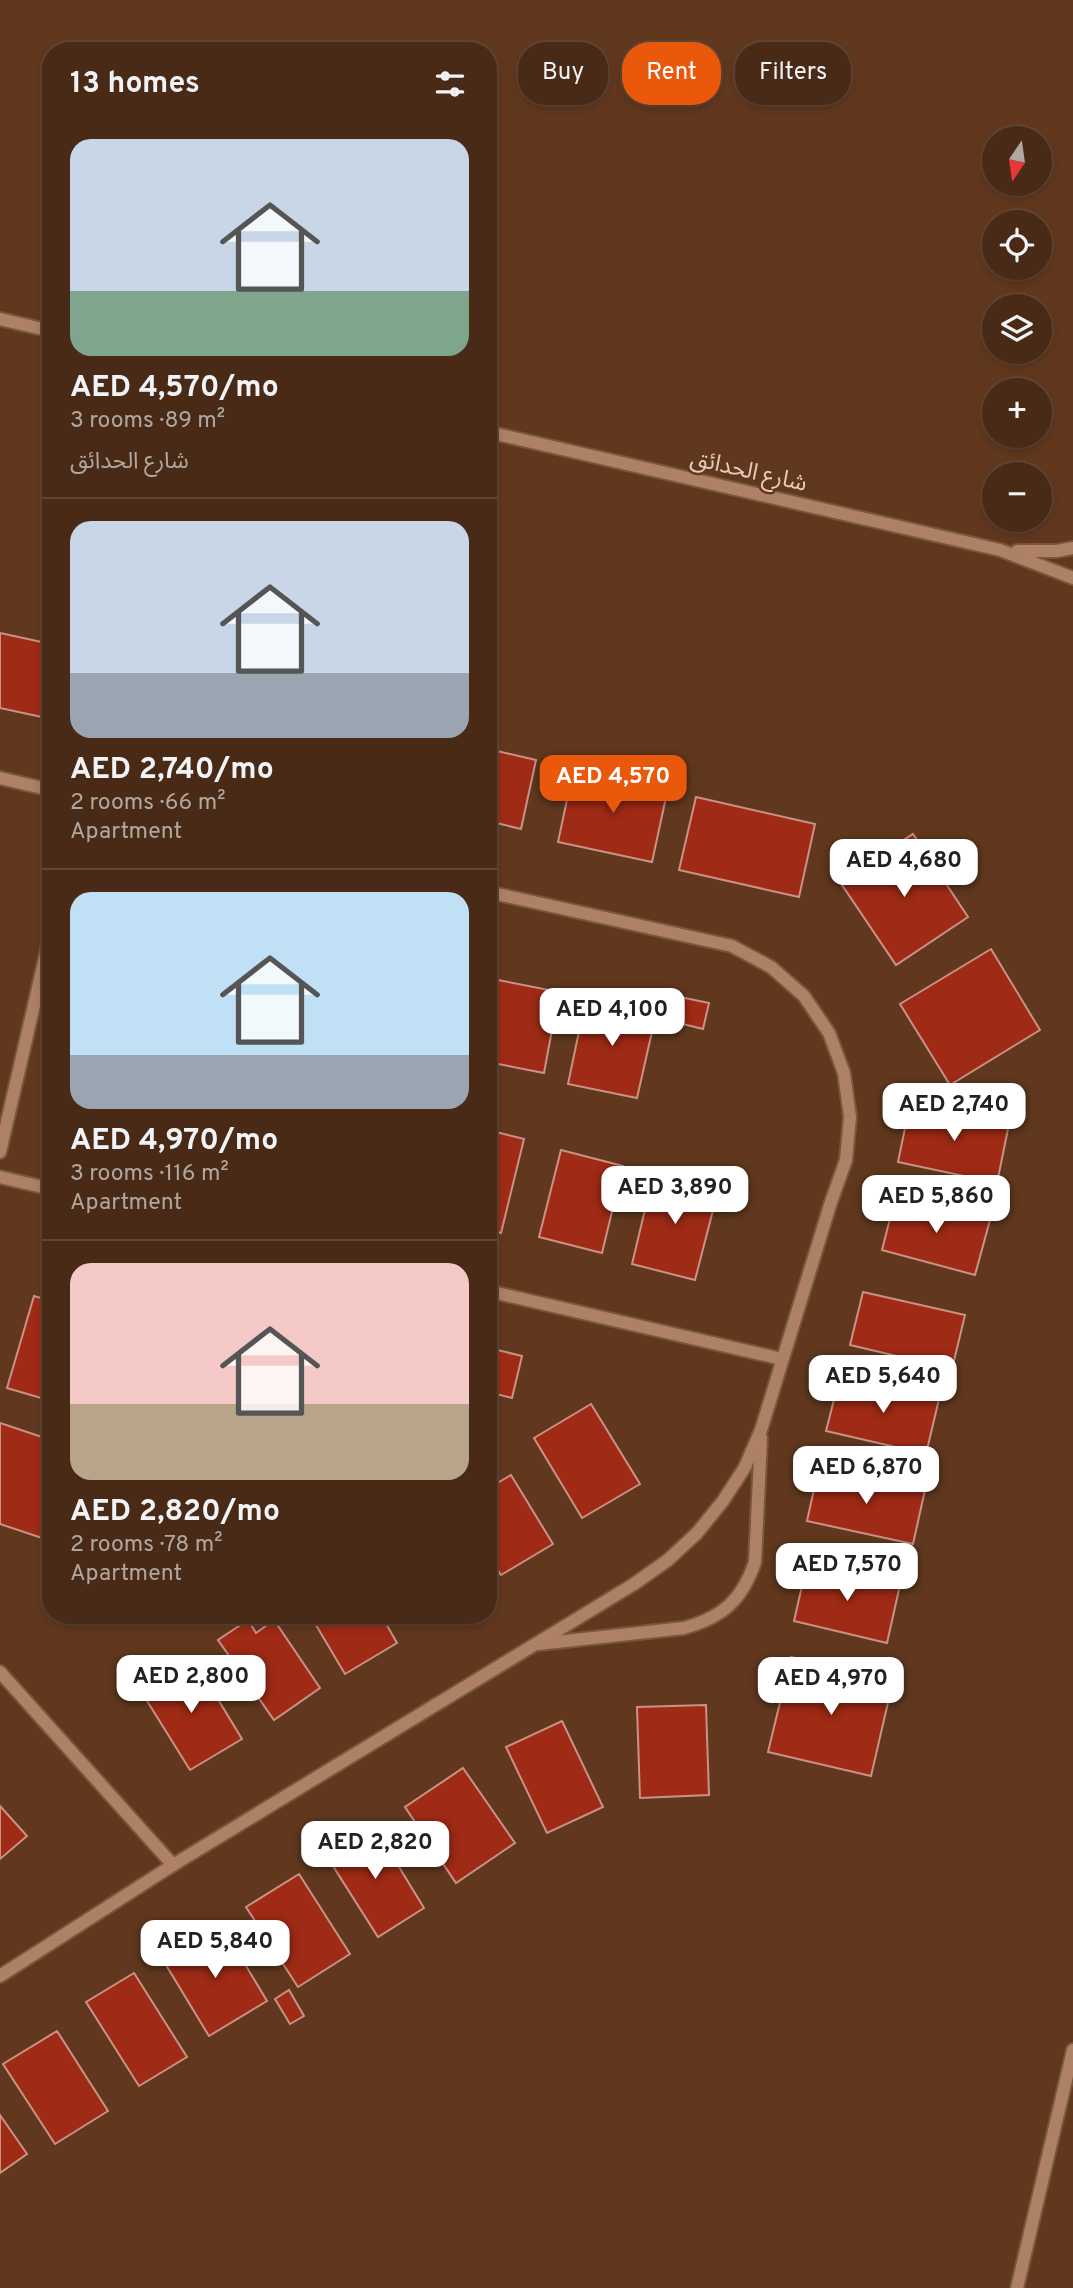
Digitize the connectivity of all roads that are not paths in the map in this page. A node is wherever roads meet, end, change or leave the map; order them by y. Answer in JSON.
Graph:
{"nodes":[{"id":1,"x":0,"y":320,"type":"edge"},
{"id":2,"x":42,"y":329,"type":"edge"},
{"id":3,"x":497,"y":434,"type":"edge"},
{"id":4,"x":1073,"y":548,"type":"edge"},
{"id":5,"x":1000,"y":550,"type":"junction"},
{"id":6,"x":1073,"y":578,"type":"edge"},
{"id":7,"x":0,"y":778,"type":"edge"},
{"id":8,"x":42,"y":788,"type":"edge"},
{"id":9,"x":497,"y":893,"type":"edge"},
{"id":10,"x":42,"y":971,"type":"edge"},
{"id":11,"x":0,"y":1152,"type":"edge"},
{"id":12,"x":0,"y":1177,"type":"edge"},
{"id":13,"x":42,"y":1187,"type":"edge"},
{"id":14,"x":497,"y":1293,"type":"edge"},
{"id":15,"x":782,"y":1359,"type":"junction"},
{"id":16,"x":761,"y":1430,"type":"junction"},
{"id":17,"x":535,"y":1644,"type":"junction"},
{"id":18,"x":0,"y":1672,"type":"edge"},
{"id":19,"x":173,"y":1865,"type":"junction"},
{"id":20,"x":0,"y":1976,"type":"edge"},
{"id":21,"x":1073,"y":2050,"type":"edge"},
{"id":22,"x":1017,"y":2288,"type":"edge"}],
"edges":[{"from":1,"to":2,"type":"street"},
{"from":3,"to":5,"type":"street","name":"شارع الحدائق"},
{"from":4,"to":5,"type":"street"},
{"from":5,"to":6,"type":"street"},
{"from":7,"to":8,"type":"street"},
{"from":9,"to":15,"type":"street"},
{"from":10,"to":11,"type":"street"},
{"from":12,"to":13,"type":"street"},
{"from":14,"to":15,"type":"street"},
{"from":15,"to":16,"type":"street"},
{"from":16,"to":17,"type":"street"},
{"from":16,"to":17,"type":"street"},
{"from":17,"to":19,"type":"street"},
{"from":18,"to":19,"type":"street"},
{"from":19,"to":20,"type":"street"},
{"from":21,"to":22,"type":"street"}]}
